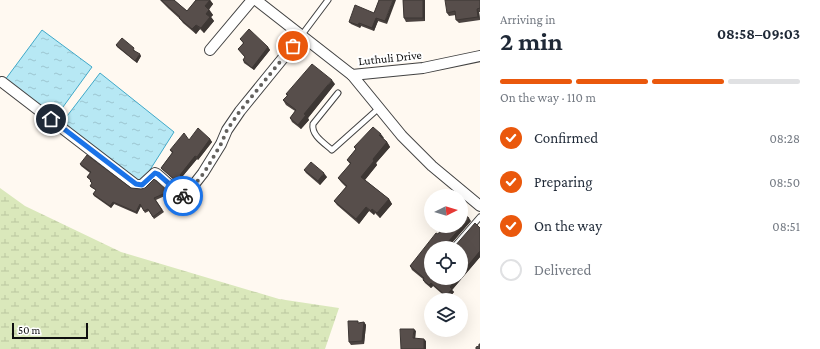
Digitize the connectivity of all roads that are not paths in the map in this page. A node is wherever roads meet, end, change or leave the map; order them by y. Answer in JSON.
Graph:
{"nodes":[{"id":1,"x":252,"y":0,"type":"edge"},
{"id":2,"x":256,"y":0,"type":"edge"},
{"id":3,"x":328,"y":0,"type":"edge"},
{"id":4,"x":301,"y":36,"type":"junction"},
{"id":5,"x":210,"y":50,"type":"dead end"},
{"id":6,"x":480,"y":56,"type":"edge"},
{"id":7,"x":352,"y":75,"type":"junction"},
{"id":8,"x":2,"y":82,"type":"dead end"},
{"id":9,"x":338,"y":93,"type":"dead end"},
{"id":10,"x":379,"y":108,"type":"junction"},
{"id":11,"x":480,"y":206,"type":"edge"},
{"id":12,"x":480,"y":217,"type":"edge"},
{"id":13,"x":459,"y":241,"type":"edge"}],
"edges":[{"from":1,"to":5,"type":"street"},
{"from":2,"to":4,"type":"street","name":"Luthuli Drive"},
{"from":3,"to":4,"type":"lane"},
{"from":4,"to":7,"type":"street","name":"Luthuli Drive"},
{"from":4,"to":8,"type":"street"},
{"from":6,"to":7,"type":"street","name":"Luthuli Drive"},
{"from":7,"to":10,"type":"street"},
{"from":9,"to":10,"type":"lane"},
{"from":10,"to":11,"type":"street"},
{"from":12,"to":13,"type":"lane"}]}
